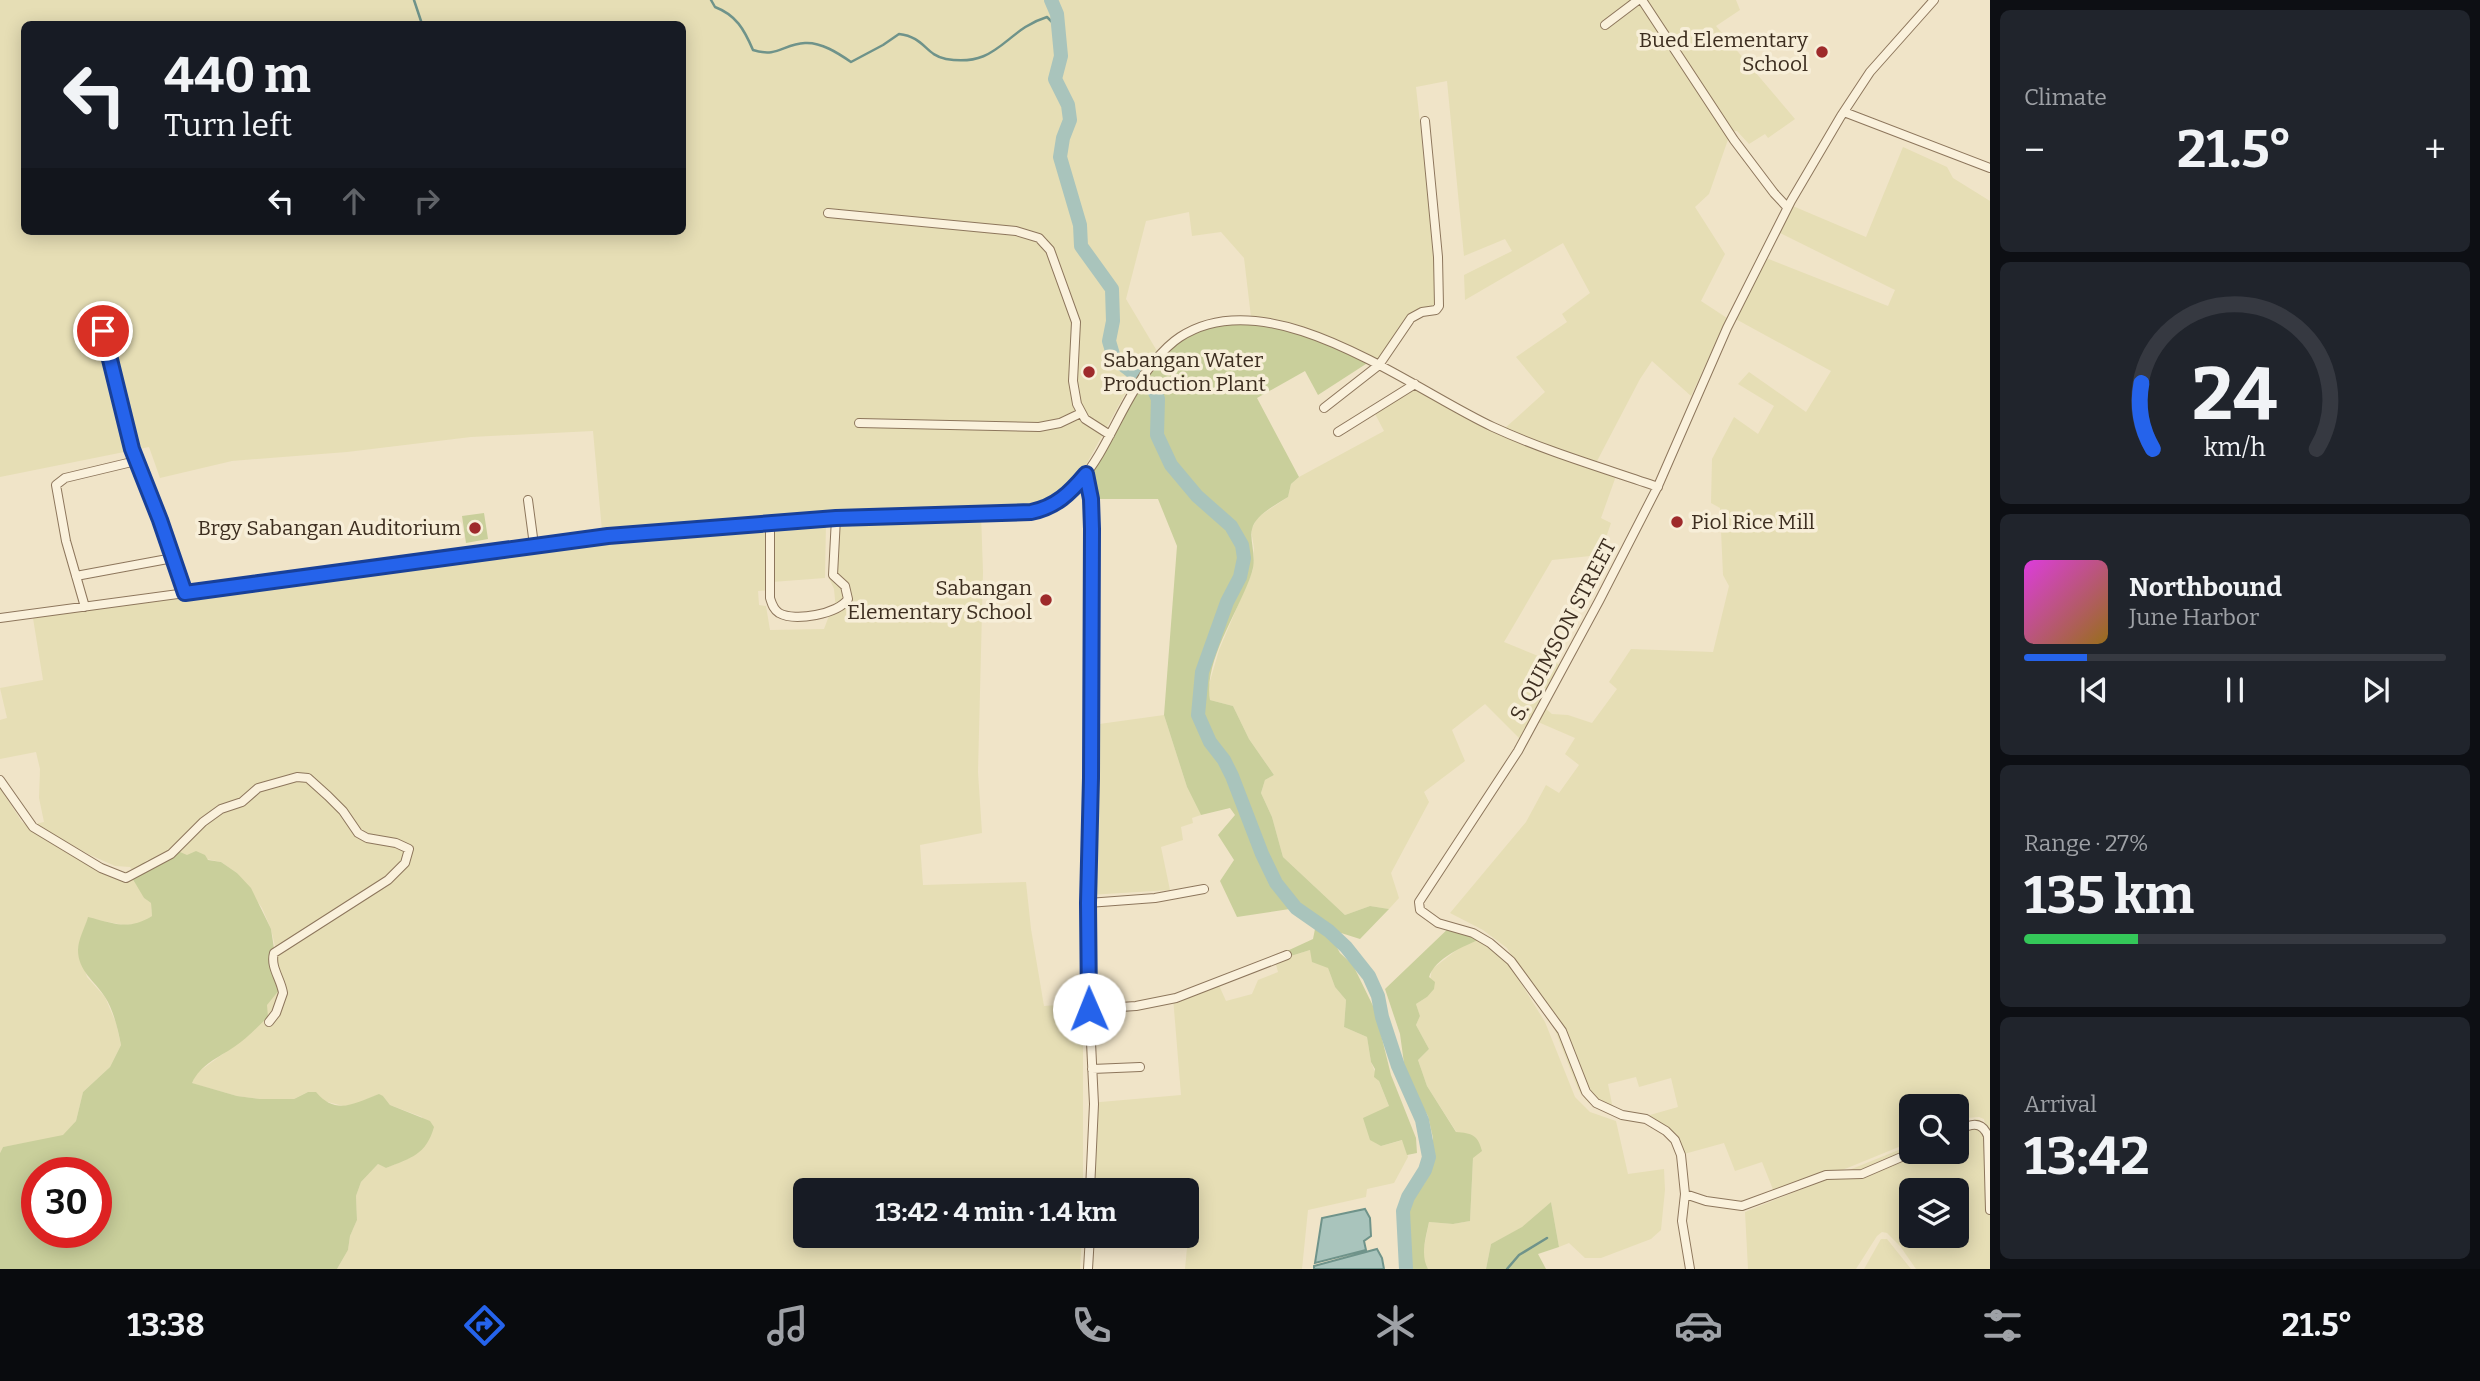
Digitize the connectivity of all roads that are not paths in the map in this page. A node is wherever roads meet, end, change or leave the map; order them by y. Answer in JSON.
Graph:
{"nodes":[{"id":1,"x":1640,"y":0,"type":"edge"},
{"id":2,"x":1934,"y":0,"type":"edge"},
{"id":3,"x":1605,"y":25,"type":"dead end"},
{"id":4,"x":1844,"y":112,"type":"junction"},
{"id":5,"x":1425,"y":121,"type":"dead end"},
{"id":6,"x":1990,"y":168,"type":"edge"},
{"id":7,"x":1787,"y":206,"type":"junction"},
{"id":8,"x":828,"y":213,"type":"dead end"},
{"id":9,"x":100,"y":312,"type":"dead end"},
{"id":10,"x":1379,"y":365,"type":"junction"},
{"id":11,"x":1415,"y":384,"type":"junction"},
{"id":12,"x":1324,"y":408,"type":"dead end"},
{"id":13,"x":1081,"y":413,"type":"junction"},
{"id":14,"x":859,"y":423,"type":"dead end"},
{"id":15,"x":1338,"y":432,"type":"dead end"},
{"id":16,"x":1110,"y":435,"type":"junction"},
{"id":17,"x":136,"y":461,"type":"junction"},
{"id":18,"x":1086,"y":474,"type":"junction"},
{"id":19,"x":1658,"y":487,"type":"junction"},
{"id":20,"x":528,"y":500,"type":"dead end"},
{"id":21,"x":836,"y":518,"type":"junction"},
{"id":22,"x":770,"y":523,"type":"junction"},
{"id":23,"x":534,"y":545,"type":"junction"},
{"id":24,"x":173,"y":558,"type":"junction"},
{"id":25,"x":76,"y":576,"type":"junction"},
{"id":26,"x":185,"y":593,"type":"junction"},
{"id":27,"x":85,"y":607,"type":"junction"},
{"id":28,"x":0,"y":618,"type":"edge"},
{"id":29,"x":0,"y":780,"type":"edge"},
{"id":30,"x":1204,"y":889,"type":"dead end"},
{"id":31,"x":1088,"y":903,"type":"junction"},
{"id":32,"x":1287,"y":955,"type":"dead end"},
{"id":33,"x":1089,"y":1009,"type":"junction"},
{"id":34,"x":269,"y":1022,"type":"dead end"},
{"id":35,"x":1140,"y":1067,"type":"dead end"},
{"id":36,"x":1092,"y":1069,"type":"junction"},
{"id":37,"x":1969,"y":1126,"type":"edge"},
{"id":38,"x":1899,"y":1158,"type":"edge"},
{"id":39,"x":1091,"y":1178,"type":"edge"},
{"id":40,"x":1685,"y":1194,"type":"junction"},
{"id":41,"x":1990,"y":1210,"type":"edge"},
{"id":42,"x":1089,"y":1248,"type":"edge"},
{"id":43,"x":1088,"y":1269,"type":"edge"},
{"id":44,"x":1690,"y":1269,"type":"edge"}],
"edges":[{"from":1,"to":3,"type":"street"},
{"from":1,"to":7,"type":"street"},
{"from":2,"to":4,"type":"street","name":"S. QUIMSON STREET"},
{"from":4,"to":6,"type":"street"},
{"from":4,"to":7,"type":"street","name":"S. QUIMSON STREET"},
{"from":5,"to":10,"type":"street"},
{"from":7,"to":19,"type":"street","name":"S. QUIMSON STREET"},
{"from":8,"to":13,"type":"street"},
{"from":9,"to":17,"type":"street"},
{"from":10,"to":11,"type":"street"},
{"from":10,"to":12,"type":"street"},
{"from":10,"to":16,"type":"street"},
{"from":11,"to":15,"type":"street"},
{"from":11,"to":19,"type":"street"},
{"from":13,"to":14,"type":"street"},
{"from":13,"to":16,"type":"street"},
{"from":16,"to":18,"type":"street"},
{"from":17,"to":24,"type":"street"},
{"from":17,"to":25,"type":"street"},
{"from":18,"to":21,"type":"street"},
{"from":18,"to":31,"type":"street"},
{"from":19,"to":40,"type":"street","name":"S. QUIMSON STREET"},
{"from":20,"to":23,"type":"street"},
{"from":21,"to":22,"type":"street"},
{"from":21,"to":22,"type":"street"},
{"from":22,"to":23,"type":"street"},
{"from":23,"to":26,"type":"street"},
{"from":24,"to":25,"type":"street"},
{"from":24,"to":26,"type":"street"},
{"from":25,"to":27,"type":"street"},
{"from":26,"to":27,"type":"street"},
{"from":27,"to":28,"type":"street"},
{"from":29,"to":34,"type":"street"},
{"from":30,"to":31,"type":"street"},
{"from":31,"to":33,"type":"street"},
{"from":32,"to":33,"type":"street"},
{"from":33,"to":36,"type":"street"},
{"from":35,"to":36,"type":"street"},
{"from":36,"to":39,"type":"street"},
{"from":37,"to":41,"type":"street"},
{"from":38,"to":40,"type":"street"},
{"from":40,"to":44,"type":"street"},
{"from":42,"to":43,"type":"street"}]}
